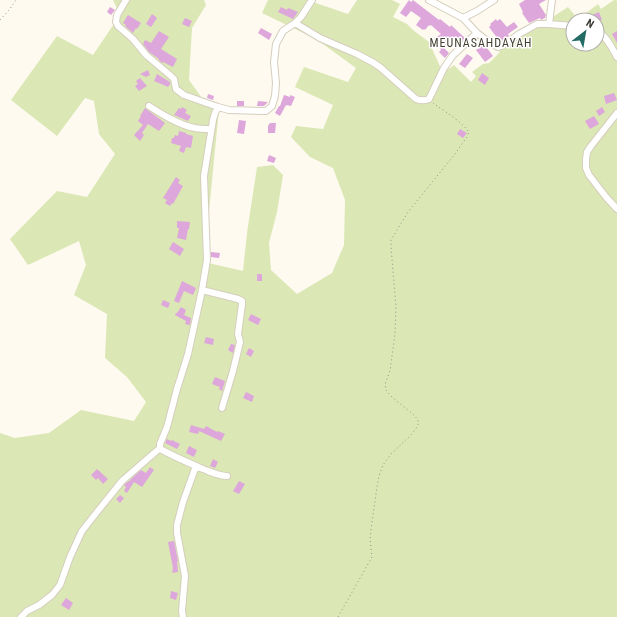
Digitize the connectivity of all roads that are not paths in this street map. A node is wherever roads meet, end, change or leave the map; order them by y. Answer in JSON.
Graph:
{"nodes":[{"id":1,"x":126,"y":0,"type":"edge"},
{"id":2,"x":312,"y":0,"type":"edge"},
{"id":3,"x":429,"y":0,"type":"edge"},
{"id":4,"x":494,"y":0,"type":"edge"},
{"id":5,"x":552,"y":0,"type":"edge"},
{"id":6,"x":463,"y":18,"type":"junction"},
{"id":7,"x":295,"y":23,"type":"junction"},
{"id":8,"x":549,"y":24,"type":"junction"},
{"id":9,"x":565,"y":25,"type":"edge"},
{"id":10,"x":477,"y":33,"type":"junction"},
{"id":11,"x":605,"y":39,"type":"edge"},
{"id":12,"x":617,"y":57,"type":"edge"},
{"id":13,"x":149,"y":106,"type":"dead end"},
{"id":14,"x":218,"y":108,"type":"junction"},
{"id":15,"x":617,"y":113,"type":"edge"},
{"id":16,"x":211,"y":129,"type":"junction"},
{"id":17,"x":617,"y":209,"type":"edge"},
{"id":18,"x":202,"y":290,"type":"junction"},
{"id":19,"x":222,"y":408,"type":"dead end"},
{"id":20,"x":160,"y":448,"type":"junction"},
{"id":21,"x":196,"y":466,"type":"junction"},
{"id":22,"x":227,"y":476,"type":"dead end"},
{"id":23,"x":21,"y":617,"type":"edge"},
{"id":24,"x":184,"y":617,"type":"edge"}],
"edges":[{"from":1,"to":14,"type":"street"},
{"from":2,"to":7,"type":"street"},
{"from":3,"to":6,"type":"street"},
{"from":4,"to":6,"type":"street"},
{"from":5,"to":8,"type":"street"},
{"from":6,"to":10,"type":"street"},
{"from":7,"to":10,"type":"street"},
{"from":7,"to":14,"type":"street"},
{"from":8,"to":9,"type":"street"},
{"from":8,"to":10,"type":"street"},
{"from":11,"to":12,"type":"street"},
{"from":13,"to":16,"type":"street"},
{"from":14,"to":16,"type":"street"},
{"from":15,"to":17,"type":"street"},
{"from":16,"to":18,"type":"street"},
{"from":18,"to":19,"type":"street"},
{"from":18,"to":20,"type":"street"},
{"from":20,"to":21,"type":"street"},
{"from":20,"to":23,"type":"street"},
{"from":21,"to":22,"type":"street"},
{"from":21,"to":24,"type":"street"}]}
